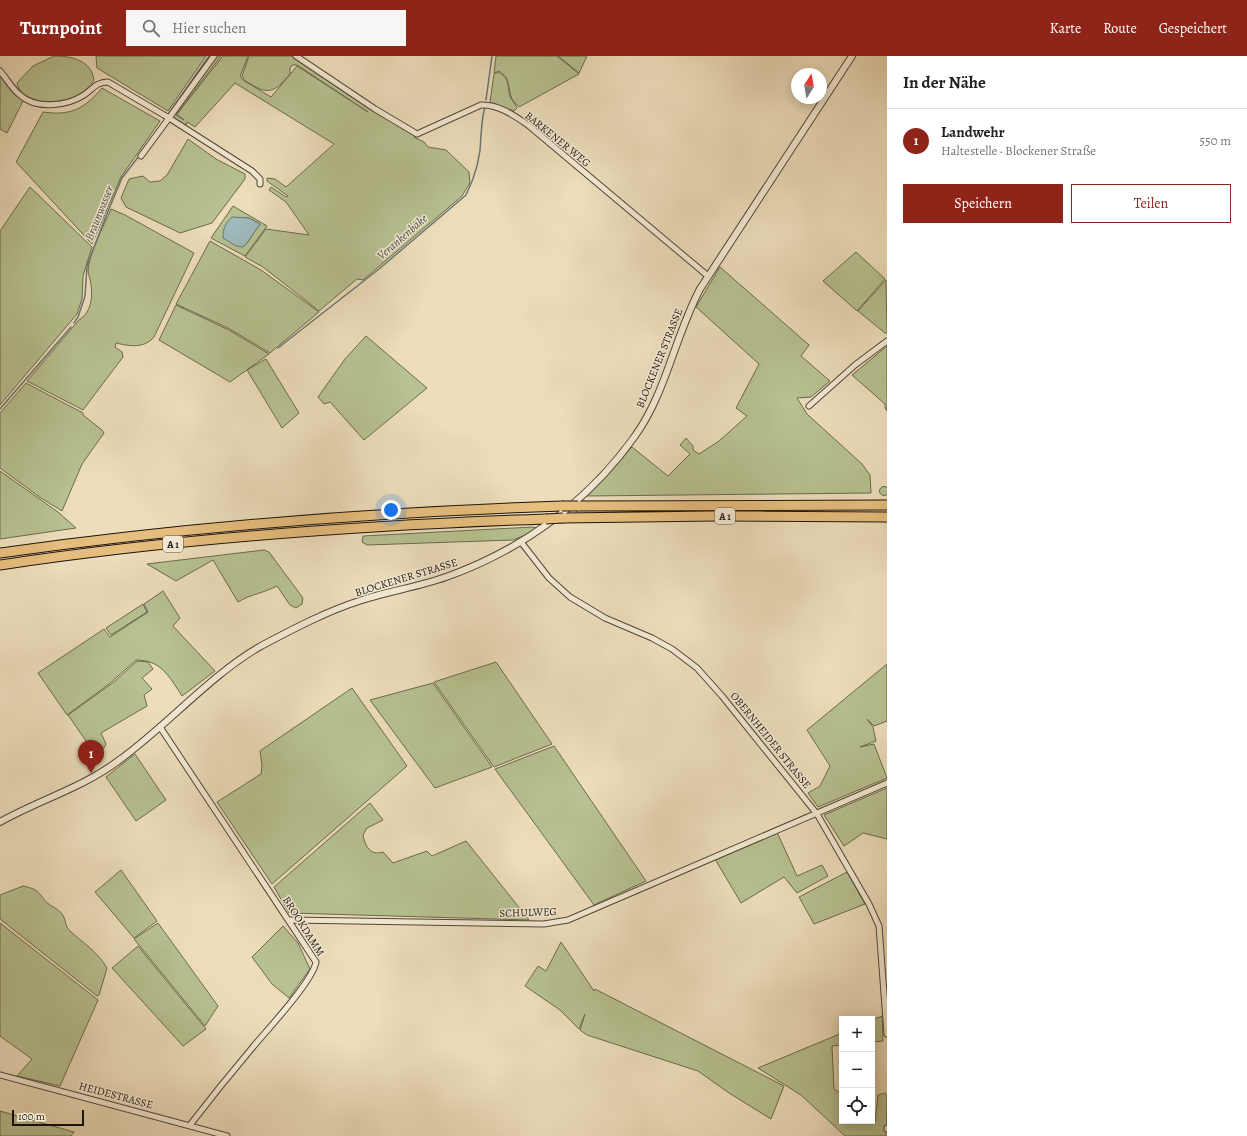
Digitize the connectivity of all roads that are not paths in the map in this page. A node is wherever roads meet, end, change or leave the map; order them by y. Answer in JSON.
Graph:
{"nodes":[{"id":1,"x":214,"y":56,"type":"edge"},
{"id":2,"x":296,"y":56,"type":"edge"},
{"id":3,"x":852,"y":56,"type":"edge"},
{"id":4,"x":0,"y":71,"type":"edge"},
{"id":5,"x":169,"y":118,"type":"junction"},
{"id":6,"x":141,"y":156,"type":"dead end"},
{"id":7,"x":260,"y":184,"type":"dead end"},
{"id":8,"x":708,"y":276,"type":"junction"},
{"id":9,"x":887,"y":341,"type":"edge"},
{"id":10,"x":809,"y":406,"type":"dead end"},
{"id":11,"x":887,"y":505,"type":"edge"},
{"id":12,"x":887,"y":518,"type":"edge"},
{"id":13,"x":522,"y":542,"type":"junction"},
{"id":14,"x":0,"y":553,"type":"edge"},
{"id":15,"x":0,"y":565,"type":"edge"},
{"id":16,"x":160,"y":727,"type":"junction"},
{"id":17,"x":887,"y":783,"type":"edge"},
{"id":18,"x":817,"y":814,"type":"junction"},
{"id":19,"x":0,"y":822,"type":"edge"},
{"id":20,"x":290,"y":920,"type":"junction"},
{"id":21,"x":887,"y":1034,"type":"edge"},
{"id":22,"x":0,"y":1075,"type":"edge"},
{"id":23,"x":190,"y":1126,"type":"junction"},
{"id":24,"x":227,"y":1136,"type":"edge"}],
"edges":[{"from":1,"to":5,"type":"street"},
{"from":2,"to":8,"type":"street","name":"BARKENER WEG"},
{"from":3,"to":8,"type":"street","name":"BLOCKENER STRASSE"},
{"from":4,"to":5,"type":"street"},
{"from":5,"to":6,"type":"street"},
{"from":5,"to":7,"type":"street"},
{"from":8,"to":13,"type":"street","name":"BLOCKENER STRASSE"},
{"from":9,"to":10,"type":"street"},
{"from":11,"to":14,"type":"highway","number":"A 1","bridge":true},
{"from":12,"to":15,"type":"highway","number":"A 1","bridge":true},
{"from":13,"to":16,"type":"street","name":"BLOCKENER STRASSE"},
{"from":13,"to":18,"type":"street","name":"OBERNHEIDER STRASSE"},
{"from":16,"to":19,"type":"street","name":"BLOCKENER STRASSE"},
{"from":16,"to":20,"type":"street","name":"BROOKDAMM"},
{"from":17,"to":18,"type":"street","name":"SCHULWEG"},
{"from":18,"to":20,"type":"street","name":"SCHULWEG"},
{"from":18,"to":21,"type":"street","name":"OBERNHEIDER STRASSE"},
{"from":20,"to":23,"type":"street","name":"BROOKDAMM"},
{"from":22,"to":23,"type":"street","name":"HEIDESTRASSE"},
{"from":23,"to":24,"type":"street","name":"HEIDESTRASSE"}]}
